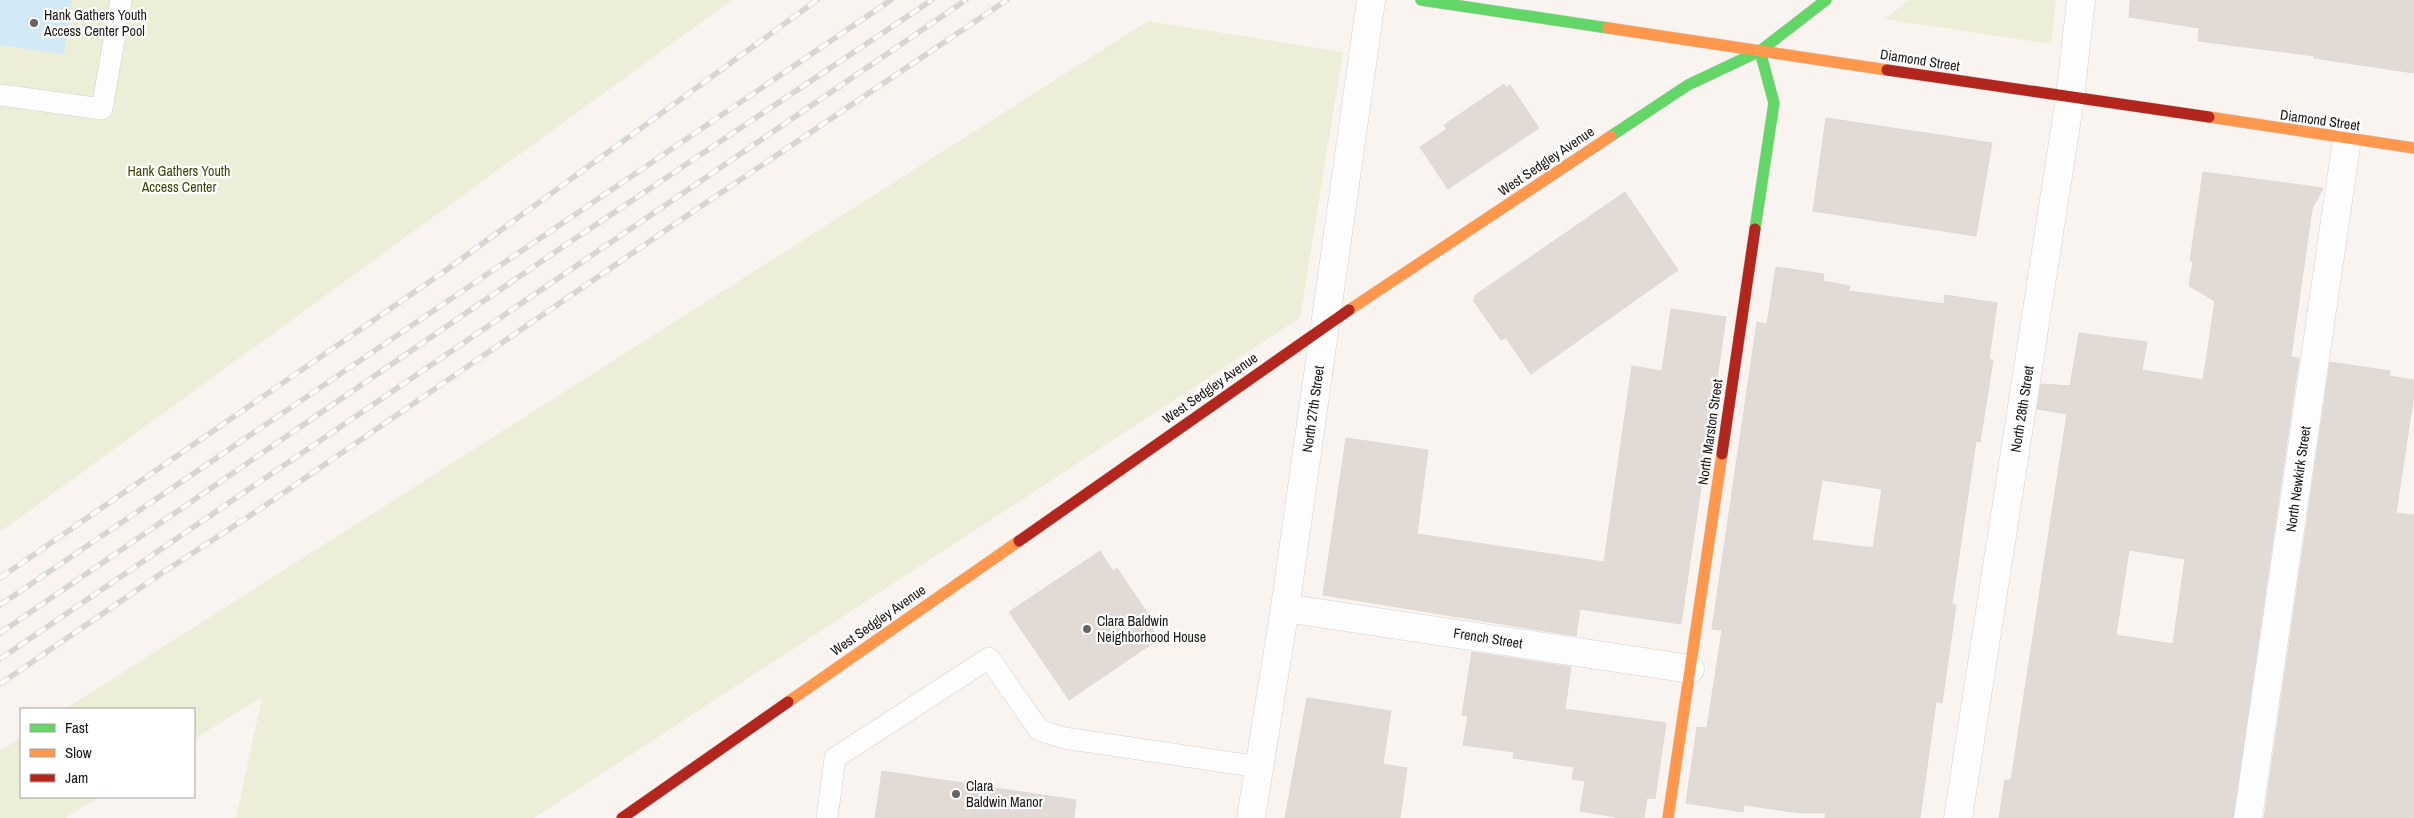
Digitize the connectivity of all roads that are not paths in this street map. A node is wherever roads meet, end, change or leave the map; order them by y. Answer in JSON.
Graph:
{"nodes":[{"id":1,"x":121,"y":0,"type":"edge"},
{"id":2,"x":1371,"y":0,"type":"edge"},
{"id":3,"x":1421,"y":0,"type":"edge"},
{"id":4,"x":1826,"y":0,"type":"edge"},
{"id":5,"x":2081,"y":0,"type":"edge"},
{"id":6,"x":1760,"y":51,"type":"junction"},
{"id":7,"x":0,"y":96,"type":"edge"},
{"id":8,"x":2070,"y":98,"type":"junction"},
{"id":9,"x":2347,"y":139,"type":"junction"},
{"id":10,"x":2414,"y":148,"type":"edge"},
{"id":11,"x":1324,"y":327,"type":"junction"},
{"id":12,"x":1286,"y":608,"type":"junction"},
{"id":13,"x":1690,"y":669,"type":"junction"},
{"id":14,"x":1259,"y":767,"type":"junction"},
{"id":15,"x":622,"y":818,"type":"edge"},
{"id":16,"x":827,"y":818,"type":"edge"},
{"id":17,"x":1251,"y":818,"type":"edge"},
{"id":18,"x":1668,"y":818,"type":"edge"},
{"id":19,"x":1958,"y":818,"type":"edge"},
{"id":20,"x":2248,"y":818,"type":"edge"}],
"edges":[{"from":1,"to":7,"type":"lane"},
{"from":2,"to":11,"type":"street","name":"North 27th Street"},
{"from":3,"to":6,"type":"street","name":"Diamond Street"},
{"from":4,"to":6,"type":"street","name":"West Sedgley Avenue"},
{"from":5,"to":8,"type":"street","name":"North 28th Street"},
{"from":6,"to":8,"type":"street","name":"Diamond Street"},
{"from":6,"to":11,"type":"street","name":"West Sedgley Avenue"},
{"from":6,"to":13,"type":"street","name":"North Marston Street"},
{"from":8,"to":9,"type":"street","name":"Diamond Street"},
{"from":8,"to":19,"type":"street","name":"North 28th Street"},
{"from":9,"to":10,"type":"street","name":"Diamond Street"},
{"from":9,"to":20,"type":"street","name":"North Newkirk Street"},
{"from":11,"to":12,"type":"street","name":"North 27th Street"},
{"from":11,"to":15,"type":"street","name":"West Sedgley Avenue"},
{"from":12,"to":13,"type":"street","name":"French Street"},
{"from":12,"to":14,"type":"street","name":"North 27th Street"},
{"from":13,"to":18,"type":"street","name":"North Marston Street"},
{"from":14,"to":16,"type":"lane"},
{"from":14,"to":17,"type":"street","name":"North 27th Street"}]}
